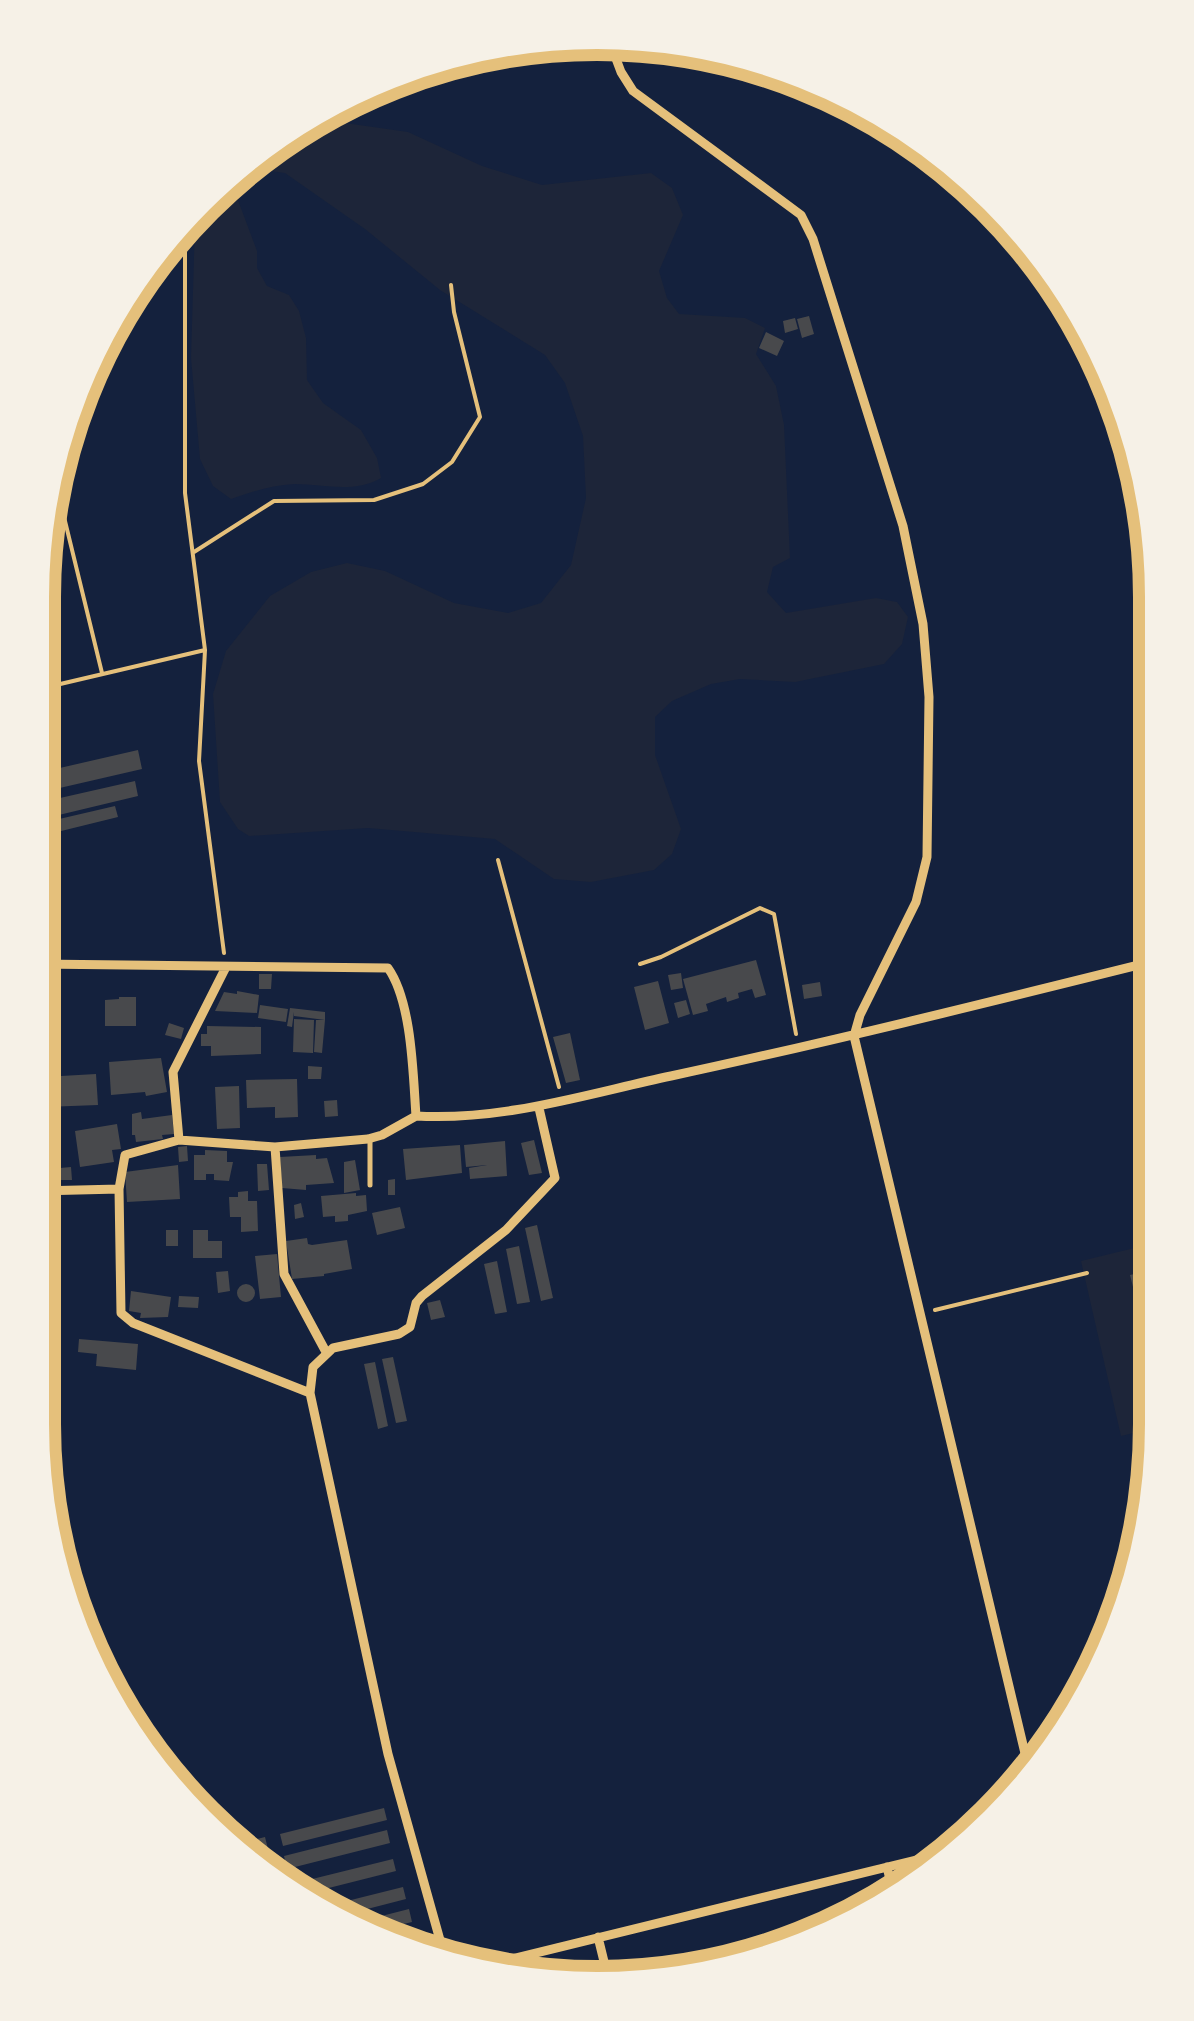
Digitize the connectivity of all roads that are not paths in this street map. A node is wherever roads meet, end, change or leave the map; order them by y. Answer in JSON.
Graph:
{"nodes":[{"id":1,"x":615,"y":56,"type":"edge"},
{"id":2,"x":55,"y":964,"type":"edge"},
{"id":3,"x":1139,"y":965,"type":"edge"},
{"id":4,"x":226,"y":967,"type":"junction"},
{"id":5,"x":854,"y":1036,"type":"junction"},
{"id":6,"x":539,"y":1108,"type":"junction"},
{"id":7,"x":416,"y":1116,"type":"junction"},
{"id":8,"x":370,"y":1138,"type":"junction"},
{"id":9,"x":179,"y":1140,"type":"junction"},
{"id":10,"x":276,"y":1147,"type":"junction"},
{"id":11,"x":370,"y":1185,"type":"dead end"},
{"id":12,"x":119,"y":1188,"type":"junction"},
{"id":13,"x":55,"y":1190,"type":"edge"},
{"id":14,"x":326,"y":1352,"type":"junction"},
{"id":15,"x":310,"y":1393,"type":"junction"},
{"id":16,"x":1026,"y":1756,"type":"edge"},
{"id":17,"x":920,"y":1859,"type":"edge"},
{"id":18,"x":887,"y":1867,"type":"junction"},
{"id":19,"x":890,"y":1880,"type":"edge"},
{"id":20,"x":598,"y":1937,"type":"junction"},
{"id":21,"x":441,"y":1943,"type":"edge"},
{"id":22,"x":514,"y":1959,"type":"edge"},
{"id":23,"x":605,"y":1966,"type":"edge"}],
"edges":[{"from":1,"to":5,"type":"street"},
{"from":2,"to":4,"type":"street"},
{"from":3,"to":5,"type":"street"},
{"from":4,"to":7,"type":"street"},
{"from":4,"to":9,"type":"street"},
{"from":5,"to":6,"type":"street"},
{"from":5,"to":16,"type":"street"},
{"from":6,"to":7,"type":"street"},
{"from":6,"to":14,"type":"street"},
{"from":7,"to":8,"type":"street"},
{"from":8,"to":10,"type":"street"},
{"from":8,"to":11,"type":"lane"},
{"from":9,"to":10,"type":"street"},
{"from":9,"to":12,"type":"street"},
{"from":10,"to":14,"type":"street"},
{"from":12,"to":13,"type":"street"},
{"from":12,"to":15,"type":"street"},
{"from":14,"to":15,"type":"street"},
{"from":15,"to":21,"type":"street"},
{"from":17,"to":18,"type":"street"},
{"from":18,"to":19,"type":"street"},
{"from":18,"to":20,"type":"street"},
{"from":20,"to":22,"type":"street"},
{"from":20,"to":23,"type":"street"}]}
